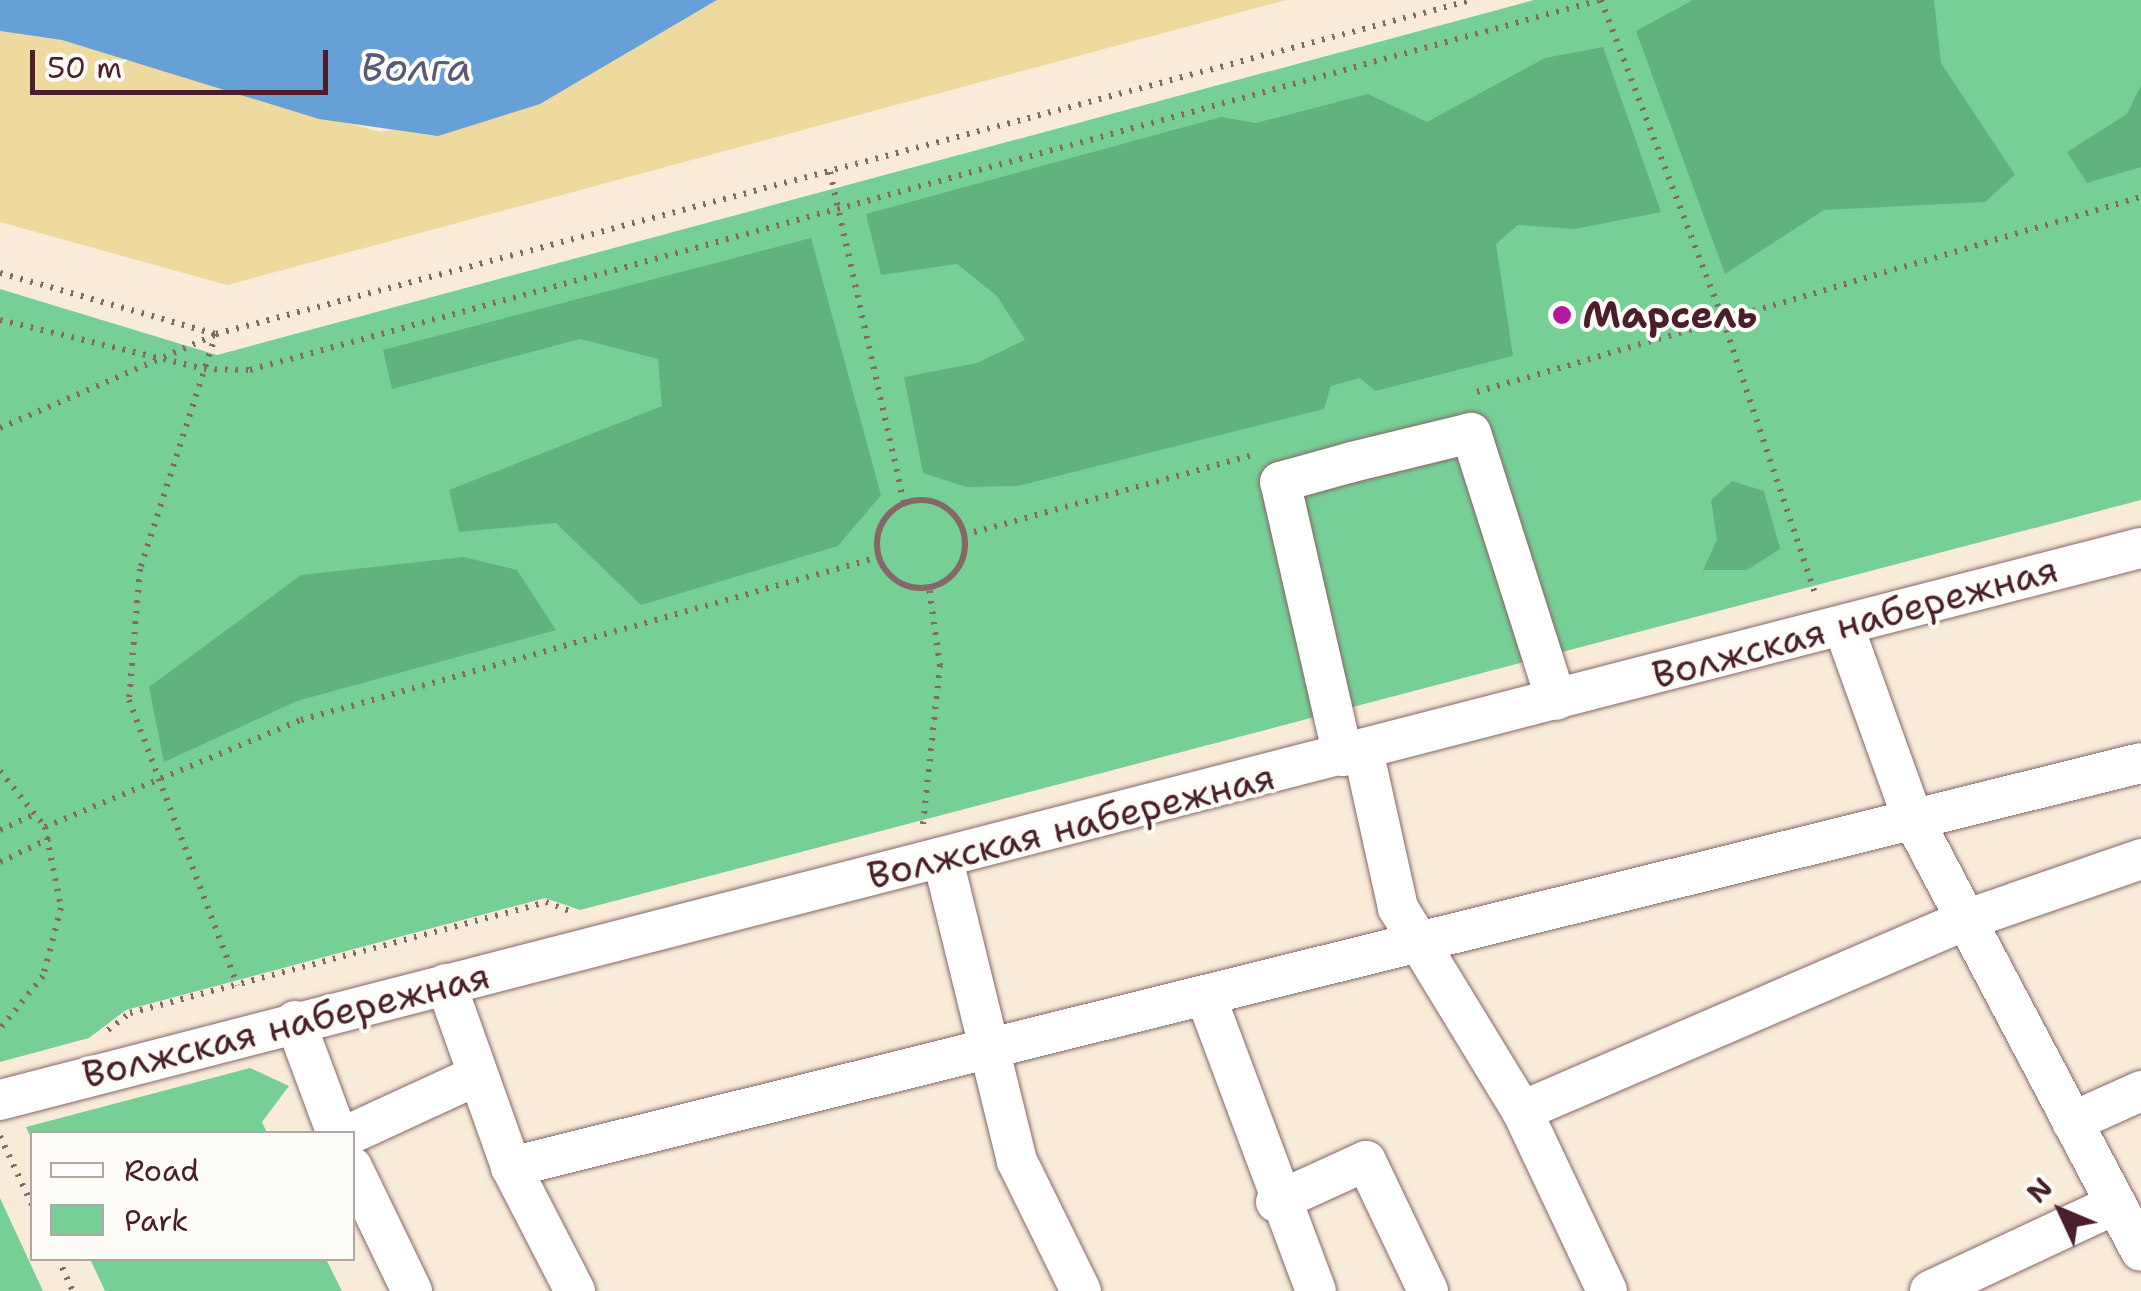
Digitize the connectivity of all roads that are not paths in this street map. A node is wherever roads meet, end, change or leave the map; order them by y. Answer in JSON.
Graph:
{"nodes":[{"id":1,"x":2141,"y":548,"type":"edge"},
{"id":2,"x":1843,"y":624,"type":"junction"},
{"id":3,"x":1556,"y":700,"type":"junction"},
{"id":4,"x":1352,"y":753,"type":"junction"},
{"id":5,"x":2141,"y":763,"type":"edge"},
{"id":6,"x":1912,"y":820,"type":"junction"},
{"id":7,"x":933,"y":844,"type":"junction"},
{"id":8,"x":2141,"y":859,"type":"edge"},
{"id":9,"x":1970,"y":918,"type":"junction"},
{"id":10,"x":1420,"y":945,"type":"junction"},
{"id":11,"x":446,"y":984,"type":"junction"},
{"id":12,"x":1206,"y":997,"type":"junction"},
{"id":13,"x":295,"y":1021,"type":"junction"},
{"id":14,"x":992,"y":1050,"type":"junction"},
{"id":15,"x":476,"y":1076,"type":"junction"},
{"id":16,"x":2141,"y":1091,"type":"edge"},
{"id":17,"x":0,"y":1100,"type":"edge"},
{"id":18,"x":1522,"y":1111,"type":"junction"},
{"id":19,"x":2072,"y":1122,"type":"junction"},
{"id":20,"x":336,"y":1131,"type":"edge"},
{"id":21,"x":355,"y":1132,"type":"edge"},
{"id":22,"x":512,"y":1167,"type":"junction"},
{"id":23,"x":355,"y":1172,"type":"edge"},
{"id":24,"x":1276,"y":1202,"type":"junction"},
{"id":25,"x":2116,"y":1204,"type":"junction"},
{"id":26,"x":2141,"y":1251,"type":"edge"},
{"id":27,"x":412,"y":1291,"type":"edge"},
{"id":28,"x":575,"y":1291,"type":"edge"},
{"id":29,"x":1080,"y":1291,"type":"edge"},
{"id":30,"x":1316,"y":1291,"type":"edge"},
{"id":31,"x":1428,"y":1291,"type":"edge"},
{"id":32,"x":1607,"y":1291,"type":"edge"},
{"id":33,"x":1930,"y":1291,"type":"edge"}],
"edges":[{"from":1,"to":2,"type":"street","name":"Волжская набережная"},
{"from":2,"to":3,"type":"street","name":"Волжская набережная"},
{"from":2,"to":6,"type":"street"},
{"from":3,"to":4,"type":"street","name":"Волжская набережная"},
{"from":3,"to":4,"type":"street"},
{"from":4,"to":7,"type":"street","name":"Волжская набережная"},
{"from":4,"to":10,"type":"street"},
{"from":5,"to":6,"type":"street"},
{"from":6,"to":9,"type":"street"},
{"from":6,"to":10,"type":"street"},
{"from":7,"to":11,"type":"street","name":"Волжская набережная"},
{"from":7,"to":14,"type":"street"},
{"from":8,"to":9,"type":"street"},
{"from":9,"to":18,"type":"street"},
{"from":9,"to":19,"type":"street"},
{"from":10,"to":12,"type":"street"},
{"from":10,"to":18,"type":"street"},
{"from":11,"to":13,"type":"street","name":"Волжская набережная"},
{"from":11,"to":15,"type":"street"},
{"from":12,"to":14,"type":"street"},
{"from":12,"to":24,"type":"street"},
{"from":13,"to":17,"type":"street","name":"Волжская набережная"},
{"from":13,"to":20,"type":"street"},
{"from":14,"to":22,"type":"street"},
{"from":14,"to":29,"type":"street"},
{"from":15,"to":21,"type":"street"},
{"from":15,"to":22,"type":"street"},
{"from":16,"to":19,"type":"street"},
{"from":18,"to":32,"type":"street"},
{"from":19,"to":25,"type":"street"},
{"from":22,"to":28,"type":"street"},
{"from":23,"to":27,"type":"street"},
{"from":24,"to":30,"type":"street"},
{"from":24,"to":31,"type":"street"},
{"from":25,"to":26,"type":"street"},
{"from":25,"to":33,"type":"street"}]}
